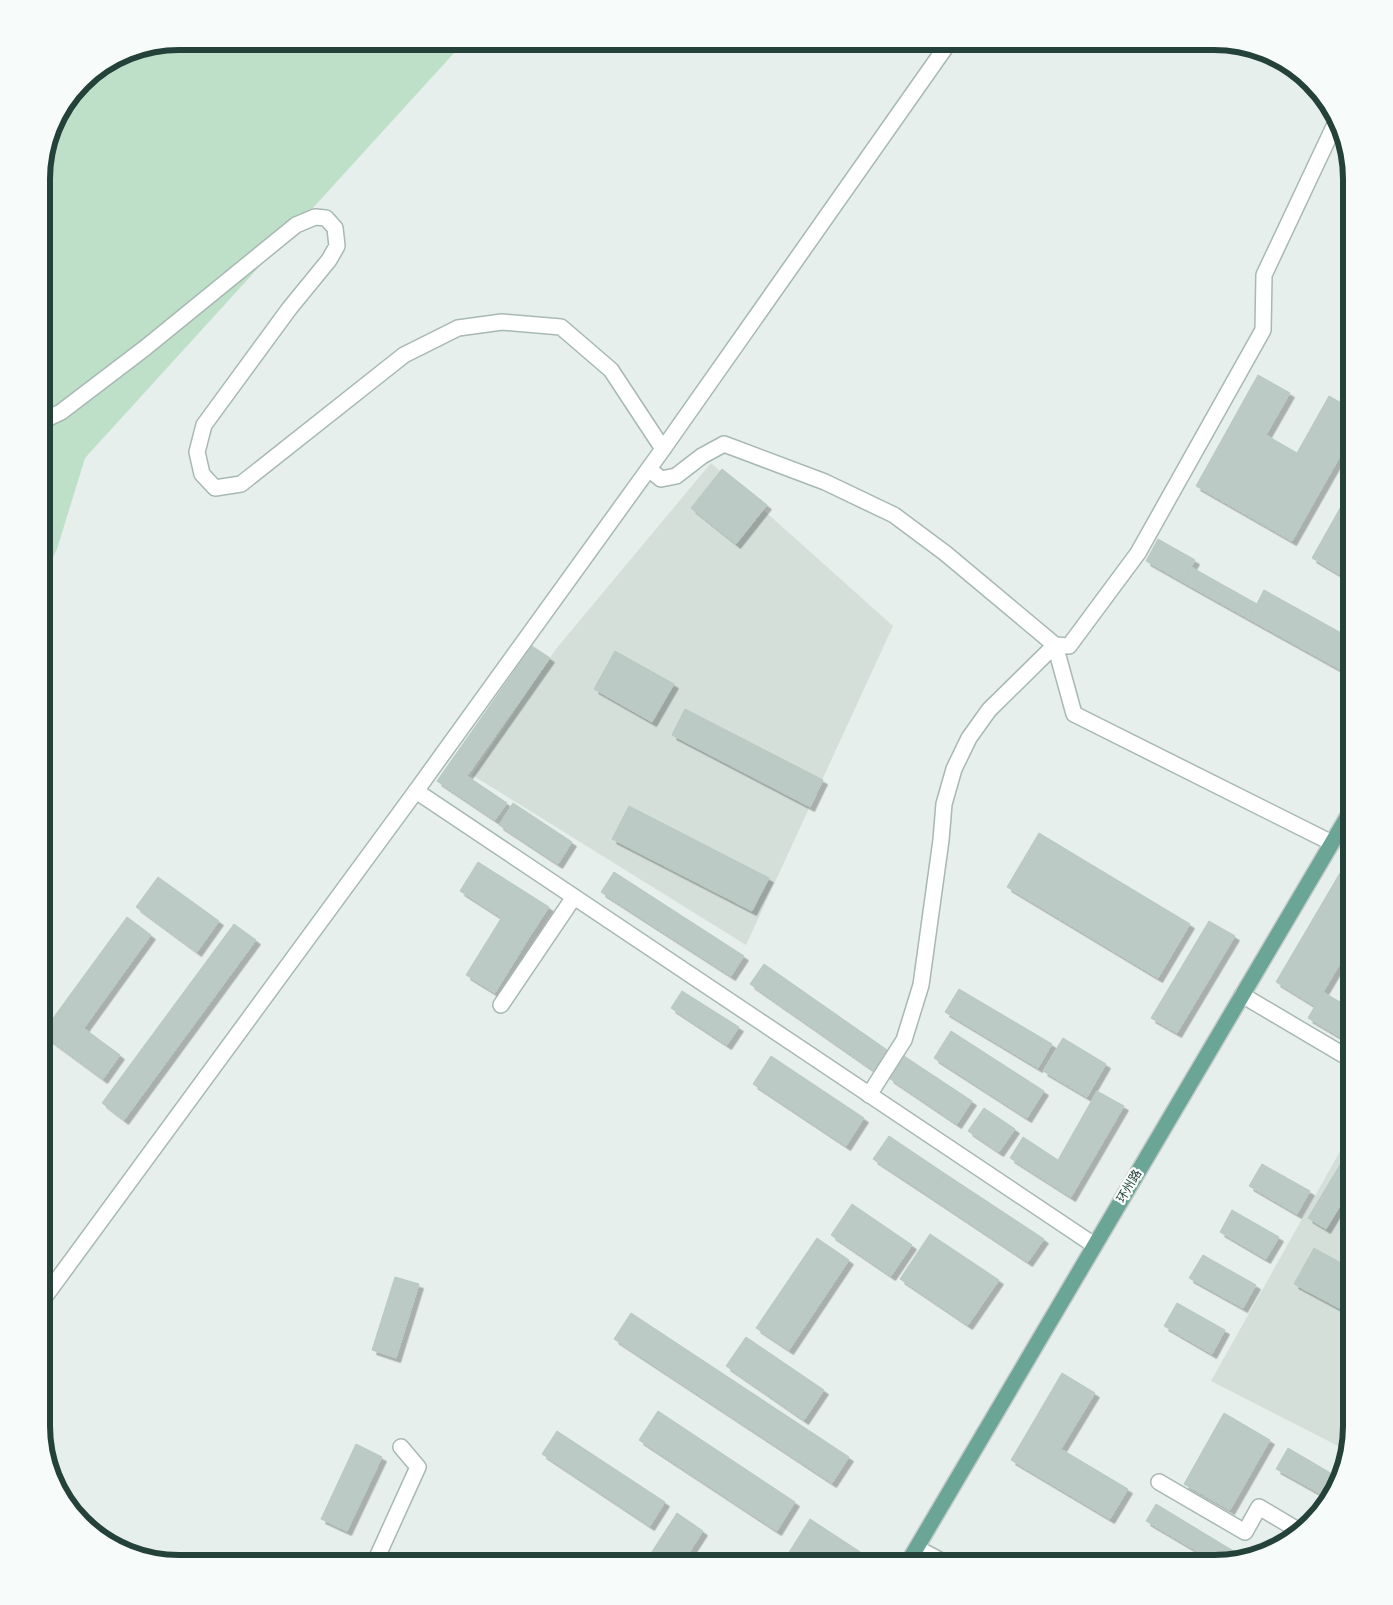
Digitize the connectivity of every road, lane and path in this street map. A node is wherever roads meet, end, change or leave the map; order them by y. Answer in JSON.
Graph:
{"nodes":[{"id":1,"x":944,"y":50,"type":"edge"},
{"id":2,"x":1333,"y":129,"type":"edge"},
{"id":3,"x":50,"y":417,"type":"edge"},
{"id":4,"x":663,"y":449,"type":"junction"},
{"id":5,"x":649,"y":468,"type":"junction"},
{"id":6,"x":1055,"y":644,"type":"junction"},
{"id":7,"x":416,"y":791,"type":"junction"},
{"id":8,"x":1343,"y":824,"type":"edge"},
{"id":9,"x":1332,"y":843,"type":"junction"},
{"id":10,"x":574,"y":897,"type":"junction"},
{"id":11,"x":1242,"y":995,"type":"junction"},
{"id":12,"x":501,"y":1005,"type":"dead end"},
{"id":13,"x":1343,"y":1055,"type":"edge"},
{"id":14,"x":869,"y":1095,"type":"junction"},
{"id":15,"x":1094,"y":1245,"type":"junction"},
{"id":16,"x":50,"y":1290,"type":"edge"},
{"id":17,"x":401,"y":1447,"type":"dead end"},
{"id":18,"x":1159,"y":1482,"type":"dead end"},
{"id":19,"x":1293,"y":1527,"type":"edge"},
{"id":20,"x":916,"y":1548,"type":"junction"},
{"id":21,"x":378,"y":1555,"type":"edge"},
{"id":22,"x":912,"y":1555,"type":"edge"},
{"id":23,"x":930,"y":1555,"type":"edge"}],
"edges":[{"from":1,"to":4,"type":"street"},
{"from":2,"to":6,"type":"street"},
{"from":3,"to":4,"type":"street"},
{"from":4,"to":5,"type":"street"},
{"from":5,"to":6,"type":"street"},
{"from":5,"to":7,"type":"street"},
{"from":6,"to":9,"type":"street"},
{"from":6,"to":14,"type":"street"},
{"from":7,"to":10,"type":"street"},
{"from":7,"to":16,"type":"street"},
{"from":8,"to":9,"type":"main road","name":"环州路"},
{"from":9,"to":11,"type":"main road","name":"环州路"},
{"from":10,"to":12,"type":"street"},
{"from":10,"to":14,"type":"street"},
{"from":11,"to":13,"type":"street"},
{"from":11,"to":15,"type":"main road","name":"环州路"},
{"from":14,"to":15,"type":"street"},
{"from":15,"to":20,"type":"main road","name":"环州路"},
{"from":17,"to":21,"type":"street"},
{"from":18,"to":19,"type":"street"},
{"from":20,"to":22,"type":"main road","name":"环州路"},
{"from":20,"to":23,"type":"street"}]}
